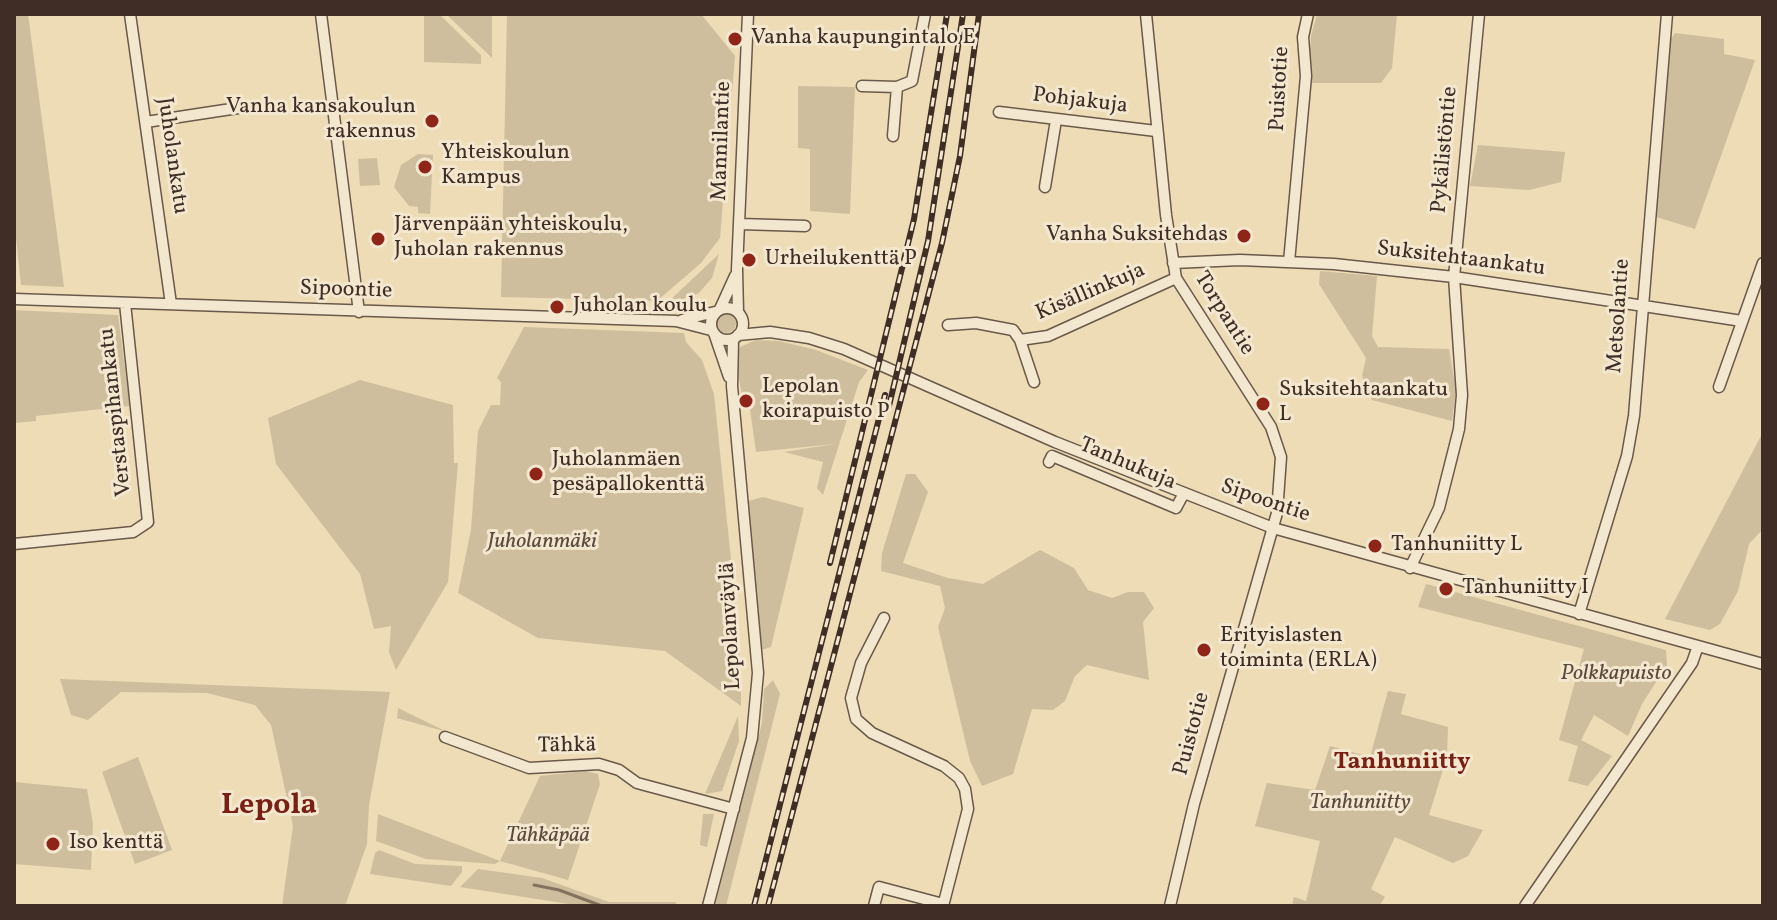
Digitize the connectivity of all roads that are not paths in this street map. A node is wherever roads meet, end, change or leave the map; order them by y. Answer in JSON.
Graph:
{"nodes":[{"id":1,"x":130,"y":14,"type":"edge"},
{"id":2,"x":321,"y":14,"type":"edge"},
{"id":3,"x":748,"y":14,"type":"edge"},
{"id":4,"x":925,"y":14,"type":"edge"},
{"id":5,"x":1146,"y":14,"type":"edge"},
{"id":6,"x":1308,"y":14,"type":"edge"},
{"id":7,"x":1479,"y":14,"type":"edge"},
{"id":8,"x":1667,"y":14,"type":"edge"},
{"id":9,"x":862,"y":86,"type":"dead end"},
{"id":10,"x":897,"y":87,"type":"junction"},
{"id":11,"x":238,"y":108,"type":"dead end"},
{"id":12,"x":999,"y":112,"type":"dead end"},
{"id":13,"x":1056,"y":120,"type":"junction"},
{"id":14,"x":146,"y":122,"type":"junction"},
{"id":15,"x":1156,"y":131,"type":"junction"},
{"id":16,"x":893,"y":136,"type":"dead end"},
{"id":17,"x":1045,"y":187,"type":"dead end"},
{"id":18,"x":740,"y":224,"type":"junction"},
{"id":19,"x":805,"y":226,"type":"dead end"},
{"id":20,"x":1289,"y":262,"type":"junction"},
{"id":21,"x":1173,"y":263,"type":"junction"},
{"id":22,"x":1763,"y":263,"type":"edge"},
{"id":23,"x":737,"y":270,"type":"junction"},
{"id":24,"x":1454,"y":277,"type":"junction"},
{"id":25,"x":1176,"y":278,"type":"junction"},
{"id":26,"x":14,"y":299,"type":"edge"},
{"id":27,"x":125,"y":303,"type":"junction"},
{"id":28,"x":171,"y":304,"type":"junction"},
{"id":29,"x":1640,"y":306,"type":"junction"},
{"id":30,"x":718,"y":310,"type":"junction"},
{"id":31,"x":359,"y":312,"type":"junction"},
{"id":32,"x":740,"y":315,"type":"junction"},
{"id":33,"x":676,"y":321,"type":"junction"},
{"id":34,"x":1742,"y":321,"type":"junction"},
{"id":35,"x":948,"y":325,"type":"dead end"},
{"id":36,"x":770,"y":332,"type":"junction"},
{"id":37,"x":713,"y":333,"type":"junction"},
{"id":38,"x":736,"y":337,"type":"junction"},
{"id":39,"x":1020,"y":340,"type":"junction"},
{"id":40,"x":1034,"y":382,"type":"dead end"},
{"id":41,"x":732,"y":386,"type":"junction"},
{"id":42,"x":1719,"y":387,"type":"dead end"},
{"id":43,"x":1049,"y":462,"type":"dead end"},
{"id":44,"x":1184,"y":493,"type":"junction"},
{"id":45,"x":1273,"y":528,"type":"junction"},
{"id":46,"x":14,"y":544,"type":"edge"},
{"id":47,"x":1410,"y":568,"type":"junction"},
{"id":48,"x":1579,"y":614,"type":"junction"},
{"id":49,"x":884,"y":618,"type":"dead end"},
{"id":50,"x":1698,"y":646,"type":"junction"},
{"id":51,"x":1763,"y":664,"type":"edge"},
{"id":52,"x":445,"y":737,"type":"dead end"},
{"id":53,"x":734,"y":809,"type":"junction"},
{"id":54,"x":943,"y":905,"type":"edge"},
{"id":55,"x":708,"y":906,"type":"edge"},
{"id":56,"x":874,"y":906,"type":"edge"},
{"id":57,"x":1170,"y":906,"type":"edge"},
{"id":58,"x":1525,"y":906,"type":"edge"}],
"edges":[{"from":1,"to":14,"type":"street","name":"Juholankatu"},
{"from":2,"to":31,"type":"street"},
{"from":3,"to":18,"type":"street","name":"Mannilantie"},
{"from":4,"to":10,"type":"street"},
{"from":5,"to":15,"type":"street","name":"Torpantie"},
{"from":6,"to":20,"type":"street","name":"Puistotie"},
{"from":7,"to":24,"type":"street","name":"Pykälistöntie"},
{"from":8,"to":29,"type":"street","name":"Metsolantie"},
{"from":9,"to":10,"type":"street"},
{"from":10,"to":16,"type":"street"},
{"from":11,"to":14,"type":"street"},
{"from":12,"to":13,"type":"street","name":"Pohjakuja"},
{"from":13,"to":15,"type":"street","name":"Pohjakuja"},
{"from":13,"to":17,"type":"street"},
{"from":14,"to":28,"type":"street","name":"Juholankatu"},
{"from":15,"to":21,"type":"street","name":"Torpantie"},
{"from":18,"to":19,"type":"street"},
{"from":18,"to":23,"type":"street","name":"Mannilantie"},
{"from":20,"to":21,"type":"street","name":"Suksitehtaankatu"},
{"from":20,"to":24,"type":"street","name":"Suksitehtaankatu"},
{"from":21,"to":25,"type":"street","name":"Torpantie"},
{"from":22,"to":34,"type":"street"},
{"from":23,"to":30,"type":"street","name":"Mannilantie"},
{"from":23,"to":32,"type":"street","name":"Mannilantie"},
{"from":24,"to":29,"type":"street","name":"Suksitehtaankatu"},
{"from":24,"to":47,"type":"street","name":"Pykälistöntie"},
{"from":25,"to":39,"type":"street","name":"Kisällinkuja"},
{"from":25,"to":45,"type":"street","name":"Torpantie"},
{"from":26,"to":27,"type":"street","name":"Sipoontie"},
{"from":27,"to":28,"type":"street","name":"Sipoontie"},
{"from":27,"to":46,"type":"street","name":"Verstaspihankatu"},
{"from":28,"to":31,"type":"street","name":"Sipoontie"},
{"from":29,"to":34,"type":"street","name":"Suksitehtaankatu"},
{"from":29,"to":48,"type":"street","name":"Metsolantie"},
{"from":30,"to":32,"type":"street","name":"Sipoontie"},
{"from":30,"to":33,"type":"street","name":"Sipoontie"},
{"from":30,"to":37,"type":"street","name":"Mannilantie"},
{"from":31,"to":33,"type":"street","name":"Sipoontie"},
{"from":32,"to":36,"type":"street","name":"Sipoontie"},
{"from":32,"to":38,"type":"street","name":"Mannilantie"},
{"from":33,"to":37,"type":"street","name":"Sipoontie"},
{"from":34,"to":42,"type":"street"},
{"from":35,"to":39,"type":"street","name":"Kisällinkuja"},
{"from":36,"to":38,"type":"street","name":"Sipoontie"},
{"from":36,"to":44,"type":"street","name":"Sipoontie"},
{"from":37,"to":38,"type":"street","name":"Sipoontie"},
{"from":37,"to":41,"type":"street","name":"Lepolanväylä"},
{"from":38,"to":41,"type":"street","name":"Lepolanväylä"},
{"from":39,"to":40,"type":"street","name":"Kisällinkuja"},
{"from":41,"to":53,"type":"street","name":"Lepolanväylä"},
{"from":43,"to":44,"type":"street","name":"Tanhukuja"},
{"from":44,"to":45,"type":"street","name":"Sipoontie"},
{"from":45,"to":47,"type":"street","name":"Sipoontie"},
{"from":45,"to":57,"type":"street","name":"Puistotie"},
{"from":47,"to":48,"type":"street","name":"Sipoontie"},
{"from":48,"to":50,"type":"street","name":"Sipoontie"},
{"from":49,"to":54,"type":"street"},
{"from":50,"to":51,"type":"street","name":"Sipoontie"},
{"from":50,"to":58,"type":"street"},
{"from":52,"to":53,"type":"street","name":"Tähkä"},
{"from":53,"to":55,"type":"street","name":"Lepolanväylä"},
{"from":54,"to":56,"type":"street"}]}
